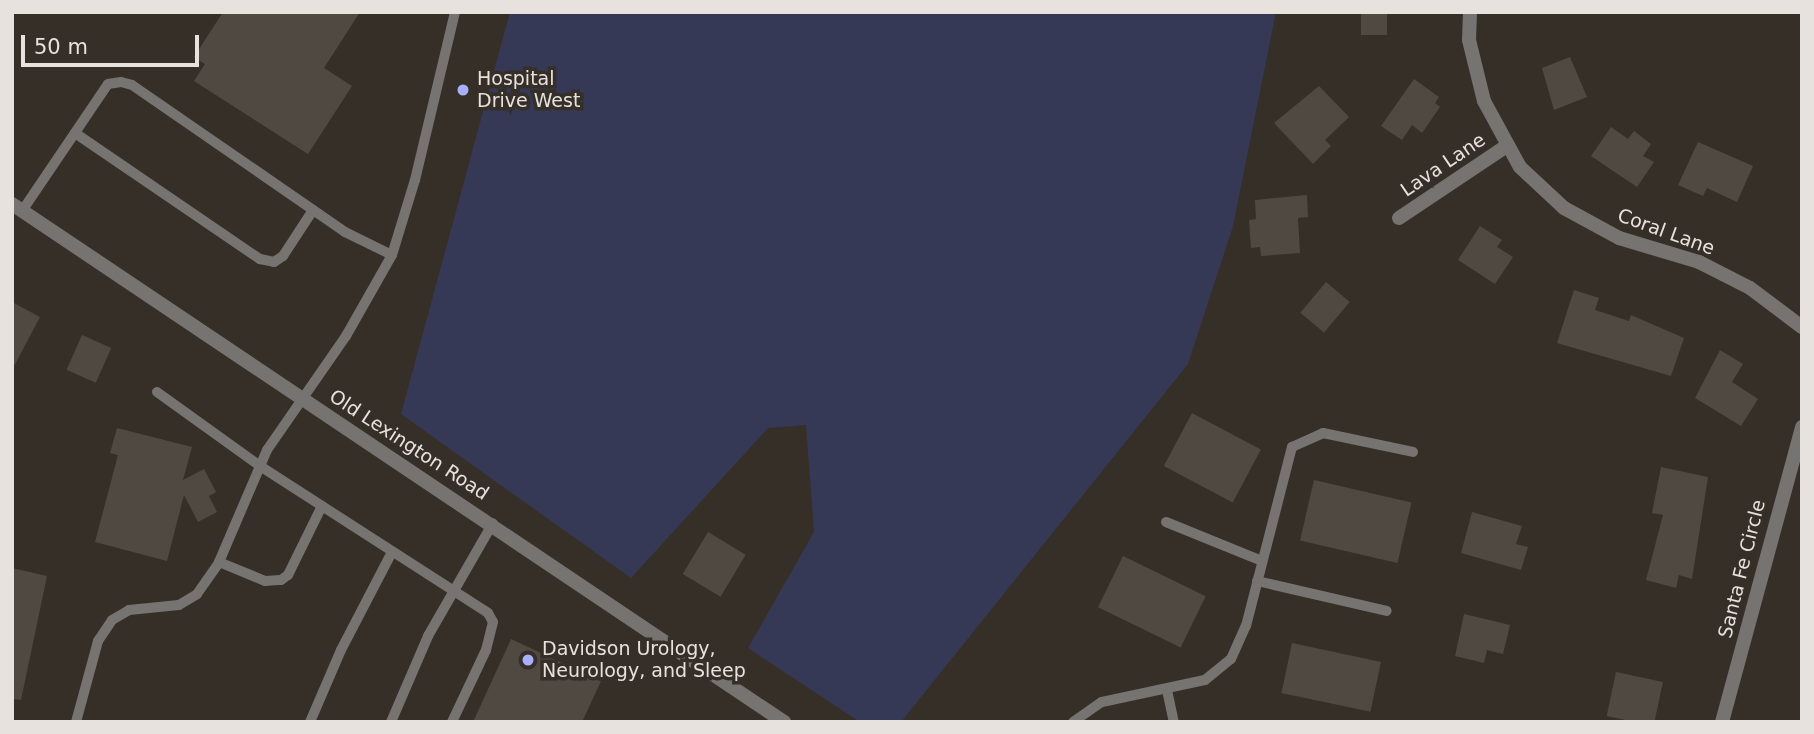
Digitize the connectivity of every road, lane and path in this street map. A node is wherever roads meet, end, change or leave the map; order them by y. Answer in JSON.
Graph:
{"nodes":[{"id":1,"x":455,"y":12,"type":"edge"},
{"id":2,"x":1470,"y":12,"type":"edge"},
{"id":3,"x":75,"y":133,"type":"junction"},
{"id":4,"x":1508,"y":145,"type":"junction"},
{"id":5,"x":17,"y":207,"type":"edge"},
{"id":6,"x":313,"y":210,"type":"junction"},
{"id":7,"x":1399,"y":218,"type":"dead end"},
{"id":8,"x":392,"y":255,"type":"junction"},
{"id":9,"x":1802,"y":327,"type":"edge"},
{"id":10,"x":157,"y":392,"type":"dead end"},
{"id":11,"x":303,"y":400,"type":"junction"},
{"id":12,"x":1802,"y":427,"type":"edge"},
{"id":13,"x":1413,"y":452,"type":"dead end"},
{"id":14,"x":261,"y":466,"type":"junction"},
{"id":15,"x":322,"y":506,"type":"junction"},
{"id":16,"x":1166,"y":522,"type":"dead end"},
{"id":17,"x":493,"y":523,"type":"junction"},
{"id":18,"x":393,"y":552,"type":"junction"},
{"id":19,"x":1262,"y":561,"type":"junction"},
{"id":20,"x":219,"y":562,"type":"junction"},
{"id":21,"x":1257,"y":581,"type":"junction"},
{"id":22,"x":454,"y":591,"type":"junction"},
{"id":23,"x":1387,"y":611,"type":"dead end"},
{"id":24,"x":1167,"y":690,"type":"junction"},
{"id":25,"x":311,"y":721,"type":"edge"},
{"id":26,"x":76,"y":722,"type":"edge"},
{"id":27,"x":391,"y":722,"type":"edge"},
{"id":28,"x":452,"y":722,"type":"edge"},
{"id":29,"x":784,"y":722,"type":"edge"},
{"id":30,"x":1073,"y":722,"type":"edge"},
{"id":31,"x":1174,"y":722,"type":"edge"},
{"id":32,"x":1723,"y":722,"type":"edge"}],
"edges":[{"from":1,"to":8,"type":"lane"},
{"from":2,"to":4,"type":"street","name":"Coral Lane"},
{"from":3,"to":5,"type":"lane"},
{"from":3,"to":6,"type":"lane"},
{"from":3,"to":6,"type":"lane"},
{"from":4,"to":7,"type":"street","name":"Lava Lane"},
{"from":4,"to":9,"type":"street","name":"Coral Lane"},
{"from":5,"to":11,"type":"street","name":"Old Lexington Road"},
{"from":6,"to":8,"type":"lane"},
{"from":8,"to":11,"type":"lane"},
{"from":10,"to":14,"type":"lane"},
{"from":11,"to":14,"type":"lane"},
{"from":11,"to":17,"type":"street","name":"Old Lexington Road"},
{"from":12,"to":32,"type":"street","name":"Santa Fe Circle"},
{"from":13,"to":19,"type":"lane"},
{"from":14,"to":15,"type":"lane"},
{"from":14,"to":20,"type":"lane"},
{"from":15,"to":18,"type":"lane"},
{"from":15,"to":20,"type":"lane"},
{"from":16,"to":19,"type":"lane"},
{"from":17,"to":22,"type":"lane"},
{"from":17,"to":29,"type":"street","name":"Old Lexington Road"},
{"from":18,"to":22,"type":"lane"},
{"from":18,"to":25,"type":"lane"},
{"from":19,"to":21,"type":"lane"},
{"from":20,"to":26,"type":"lane"},
{"from":21,"to":23,"type":"lane"},
{"from":21,"to":24,"type":"lane"},
{"from":22,"to":27,"type":"lane"},
{"from":22,"to":28,"type":"lane"},
{"from":24,"to":30,"type":"lane"},
{"from":24,"to":31,"type":"lane"}]}
